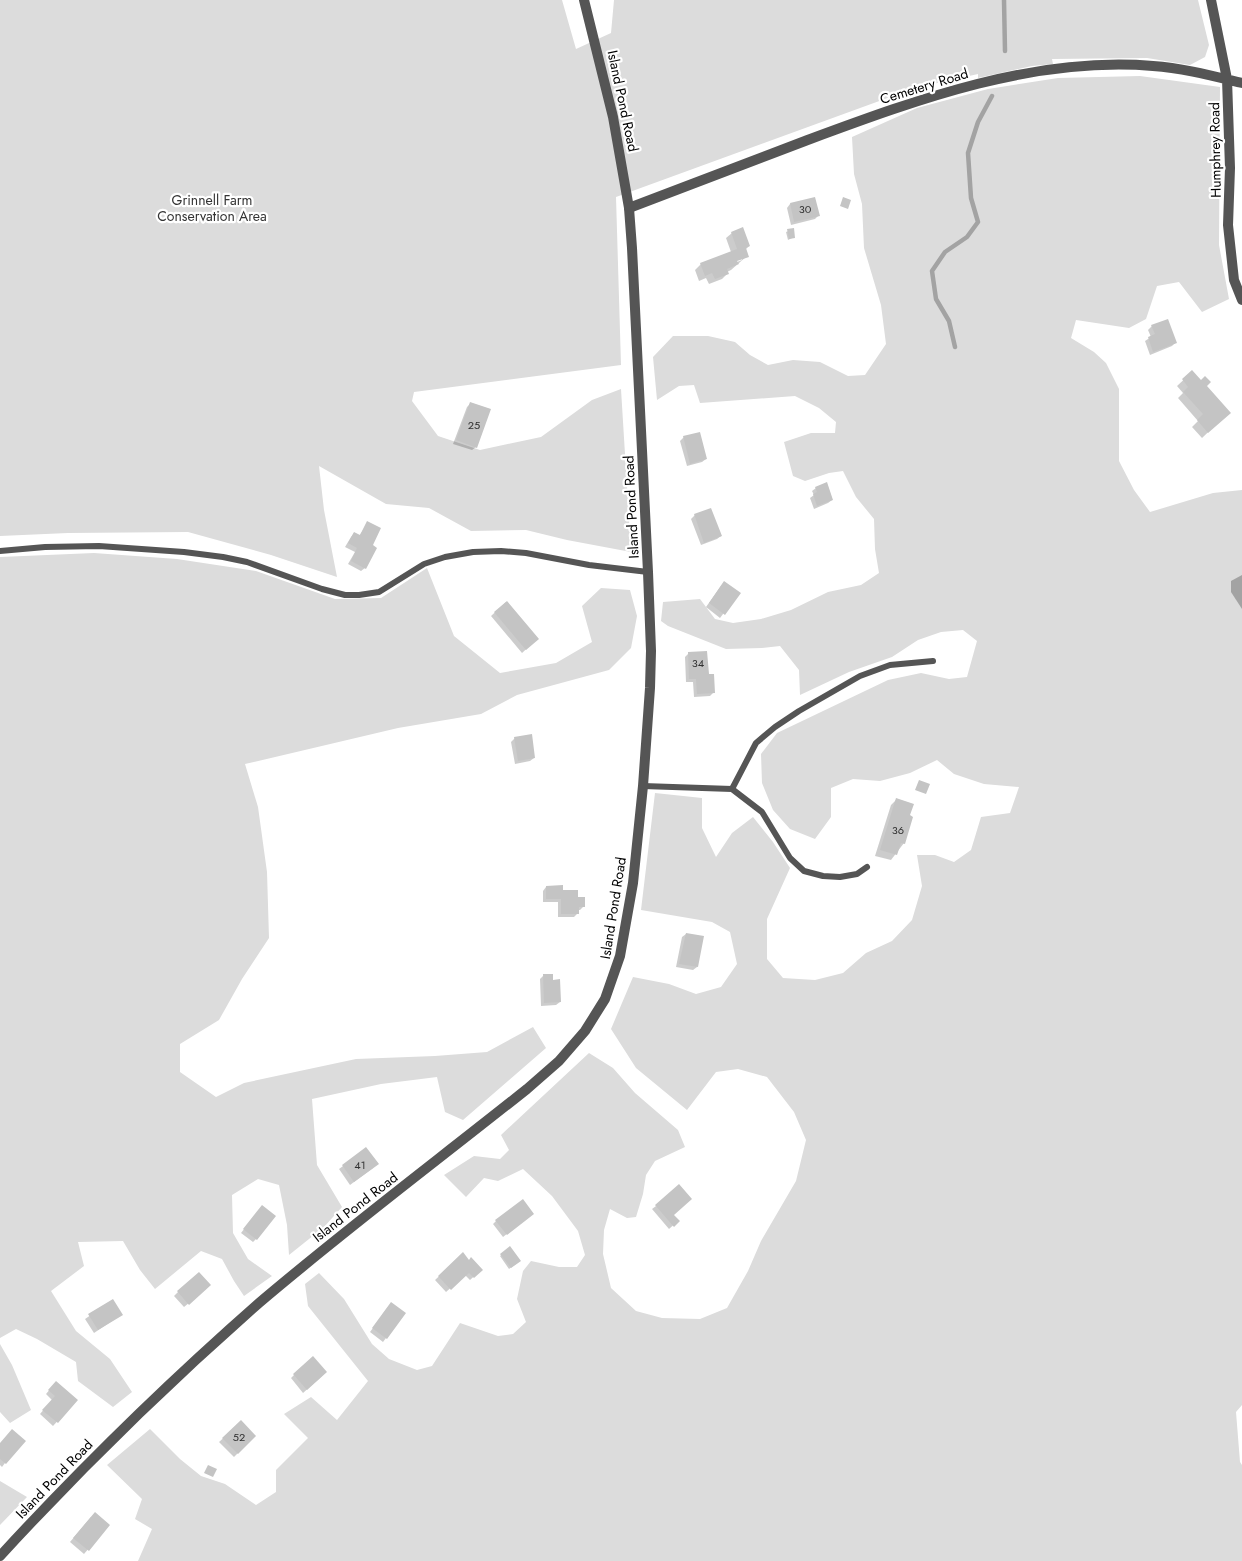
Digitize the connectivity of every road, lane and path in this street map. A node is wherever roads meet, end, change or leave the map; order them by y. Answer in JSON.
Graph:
{"nodes":[{"id":1,"x":584,"y":0,"type":"edge"},
{"id":2,"x":1211,"y":0,"type":"edge"},
{"id":3,"x":1228,"y":79,"type":"junction"},
{"id":4,"x":1242,"y":83,"type":"edge"},
{"id":5,"x":629,"y":208,"type":"junction"},
{"id":6,"x":1242,"y":300,"type":"edge"},
{"id":7,"x":0,"y":551,"type":"edge"},
{"id":8,"x":648,"y":572,"type":"junction"},
{"id":9,"x":933,"y":661,"type":"dead end"},
{"id":10,"x":643,"y":786,"type":"junction"},
{"id":11,"x":732,"y":790,"type":"junction"},
{"id":12,"x":867,"y":867,"type":"dead end"},
{"id":13,"x":0,"y":1556,"type":"edge"}],
"edges":[{"from":1,"to":5,"type":"street","name":"Island Pond Road"},
{"from":2,"to":3,"type":"street","name":"Humphrey Road"},
{"from":3,"to":4,"type":"street","name":"Cemetery Road"},
{"from":3,"to":5,"type":"street","name":"Cemetery Road"},
{"from":3,"to":6,"type":"street","name":"Humphrey Road"},
{"from":5,"to":8,"type":"street","name":"Island Pond Road"},
{"from":7,"to":8,"type":"lane"},
{"from":8,"to":10,"type":"street","name":"Island Pond Road"},
{"from":9,"to":11,"type":"lane"},
{"from":10,"to":11,"type":"lane"},
{"from":10,"to":13,"type":"street","name":"Island Pond Road"},
{"from":11,"to":12,"type":"lane"}]}
